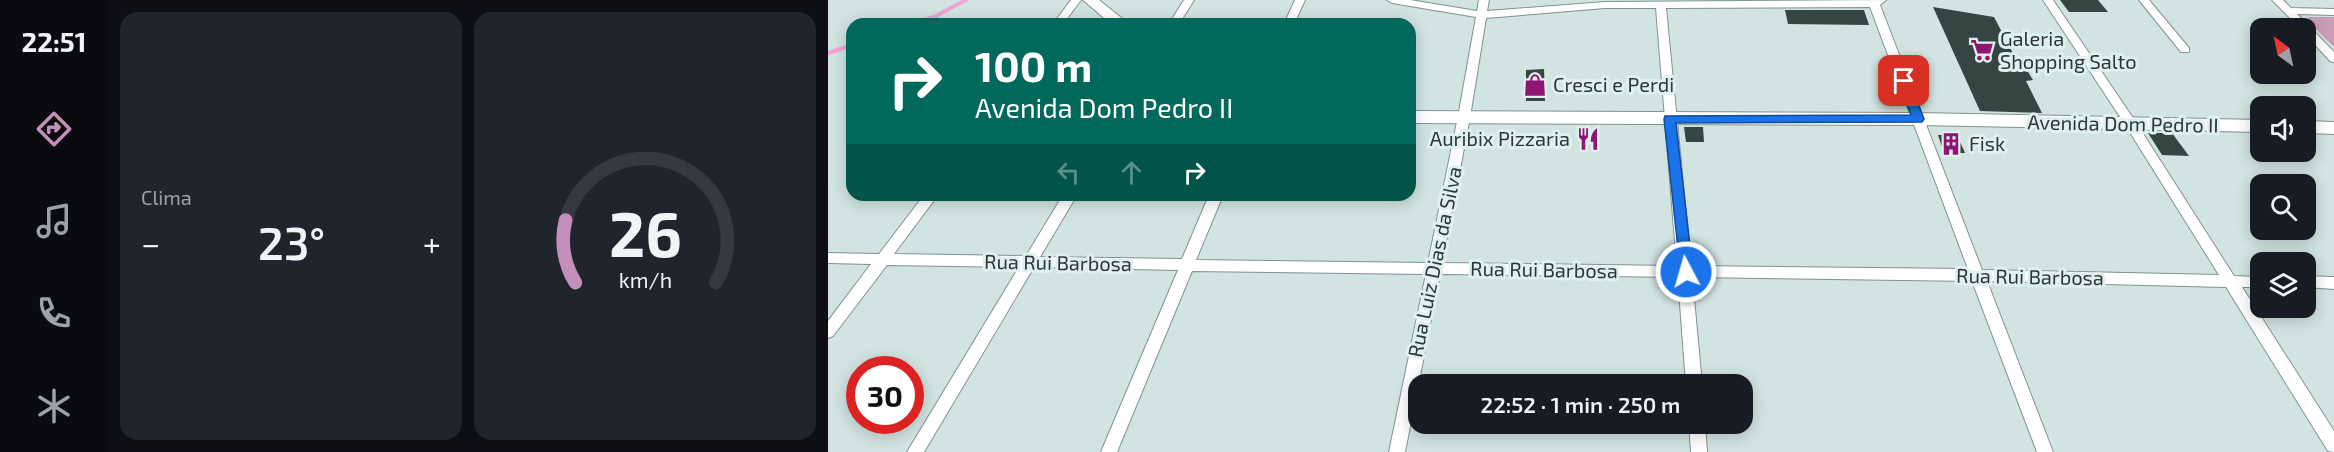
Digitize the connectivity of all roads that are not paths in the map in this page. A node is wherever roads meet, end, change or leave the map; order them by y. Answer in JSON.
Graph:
{"nodes":[{"id":1,"x":1076,"y":0,"type":"edge"},
{"id":2,"x":1090,"y":0,"type":"edge"},
{"id":3,"x":1189,"y":0,"type":"edge"},
{"id":4,"x":1300,"y":0,"type":"edge"},
{"id":5,"x":1392,"y":0,"type":"edge"},
{"id":6,"x":1484,"y":0,"type":"edge"},
{"id":7,"x":2048,"y":0,"type":"edge"},
{"id":8,"x":2144,"y":0,"type":"edge"},
{"id":9,"x":2277,"y":0,"type":"edge"},
{"id":10,"x":1878,"y":2,"type":"edge"},
{"id":11,"x":1661,"y":4,"type":"junction"},
{"id":12,"x":2288,"y":11,"type":"junction"},
{"id":13,"x":2334,"y":12,"type":"edge"},
{"id":14,"x":1482,"y":15,"type":"junction"},
{"id":15,"x":1062,"y":18,"type":"edge"},
{"id":16,"x":1113,"y":18,"type":"edge"},
{"id":17,"x":1178,"y":18,"type":"edge"},
{"id":18,"x":1292,"y":18,"type":"edge"},
{"id":19,"x":2295,"y":18,"type":"edge"},
{"id":20,"x":2316,"y":40,"type":"edge"},
{"id":21,"x":2185,"y":50,"type":"dead end"},
{"id":22,"x":2334,"y":59,"type":"edge"},
{"id":23,"x":1416,"y":117,"type":"edge"},
{"id":24,"x":1464,"y":117,"type":"junction"},
{"id":25,"x":1670,"y":119,"type":"junction"},
{"id":26,"x":1918,"y":119,"type":"junction"},
{"id":27,"x":2131,"y":124,"type":"junction"},
{"id":28,"x":2250,"y":126,"type":"edge"},
{"id":29,"x":2316,"y":127,"type":"edge"},
{"id":30,"x":2334,"y":128,"type":"edge"},
{"id":31,"x":927,"y":201,"type":"edge"},
{"id":32,"x":1066,"y":201,"type":"edge"},
{"id":33,"x":1213,"y":201,"type":"edge"},
{"id":34,"x":828,"y":258,"type":"edge"},
{"id":35,"x":883,"y":260,"type":"junction"},
{"id":36,"x":1029,"y":263,"type":"junction"},
{"id":37,"x":1186,"y":265,"type":"junction"},
{"id":38,"x":1434,"y":268,"type":"junction"},
{"id":39,"x":1686,"y":272,"type":"junction"},
{"id":40,"x":1977,"y":275,"type":"junction"},
{"id":41,"x":2229,"y":281,"type":"junction"},
{"id":42,"x":2250,"y":282,"type":"edge"},
{"id":43,"x":2316,"y":282,"type":"edge"},
{"id":44,"x":2334,"y":283,"type":"edge"},
{"id":45,"x":828,"y":332,"type":"edge"},
{"id":46,"x":1693,"y":374,"type":"edge"},
{"id":47,"x":1698,"y":434,"type":"edge"},
{"id":48,"x":2334,"y":446,"type":"edge"},
{"id":49,"x":915,"y":452,"type":"edge"},
{"id":50,"x":1108,"y":452,"type":"edge"},
{"id":51,"x":1397,"y":452,"type":"edge"},
{"id":52,"x":1699,"y":452,"type":"edge"},
{"id":53,"x":2044,"y":452,"type":"edge"}],
"edges":[{"from":1,"to":15,"type":"street"},
{"from":2,"to":16,"type":"main road"},
{"from":3,"to":17,"type":"street"},
{"from":4,"to":18,"type":"street"},
{"from":5,"to":14,"type":"street"},
{"from":6,"to":14,"type":"street","name":"Rua Luiz Dias da Silva"},
{"from":7,"to":27,"type":"street"},
{"from":8,"to":21,"type":"street"},
{"from":9,"to":12,"type":"street"},
{"from":10,"to":11,"type":"street"},
{"from":10,"to":26,"type":"street"},
{"from":11,"to":14,"type":"street"},
{"from":11,"to":25,"type":"street"},
{"from":12,"to":13,"type":"street"},
{"from":12,"to":19,"type":"street"},
{"from":14,"to":24,"type":"street","name":"Rua Luiz Dias da Silva"},
{"from":20,"to":22,"type":"street"},
{"from":23,"to":24,"type":"main road","name":"Avenida Dom Pedro II"},
{"from":24,"to":25,"type":"main road","name":"Avenida Dom Pedro II"},
{"from":24,"to":38,"type":"street","name":"Rua Luiz Dias da Silva"},
{"from":25,"to":26,"type":"main road","name":"Avenida Dom Pedro II"},
{"from":25,"to":39,"type":"street"},
{"from":26,"to":27,"type":"main road","name":"Avenida Dom Pedro II"},
{"from":26,"to":40,"type":"street"},
{"from":27,"to":28,"type":"main road","name":"Avenida Dom Pedro II"},
{"from":27,"to":41,"type":"street"},
{"from":29,"to":30,"type":"main road"},
{"from":31,"to":35,"type":"street"},
{"from":32,"to":36,"type":"street"},
{"from":33,"to":37,"type":"street"},
{"from":34,"to":35,"type":"street","name":"Rua Rui Barbosa"},
{"from":35,"to":36,"type":"street","name":"Rua Rui Barbosa"},
{"from":35,"to":45,"type":"street"},
{"from":36,"to":37,"type":"street","name":"Rua Rui Barbosa"},
{"from":36,"to":49,"type":"street"},
{"from":37,"to":38,"type":"street","name":"Rua Rui Barbosa"},
{"from":37,"to":50,"type":"street"},
{"from":38,"to":39,"type":"street","name":"Rua Rui Barbosa"},
{"from":38,"to":51,"type":"street","name":"Rua Luiz Dias da Silva"},
{"from":39,"to":40,"type":"street","name":"Rua Rui Barbosa"},
{"from":39,"to":46,"type":"street"},
{"from":40,"to":41,"type":"street","name":"Rua Rui Barbosa"},
{"from":40,"to":53,"type":"street"},
{"from":41,"to":42,"type":"street","name":"Rua Rui Barbosa"},
{"from":41,"to":48,"type":"street"},
{"from":43,"to":44,"type":"street"},
{"from":47,"to":52,"type":"street"}]}
